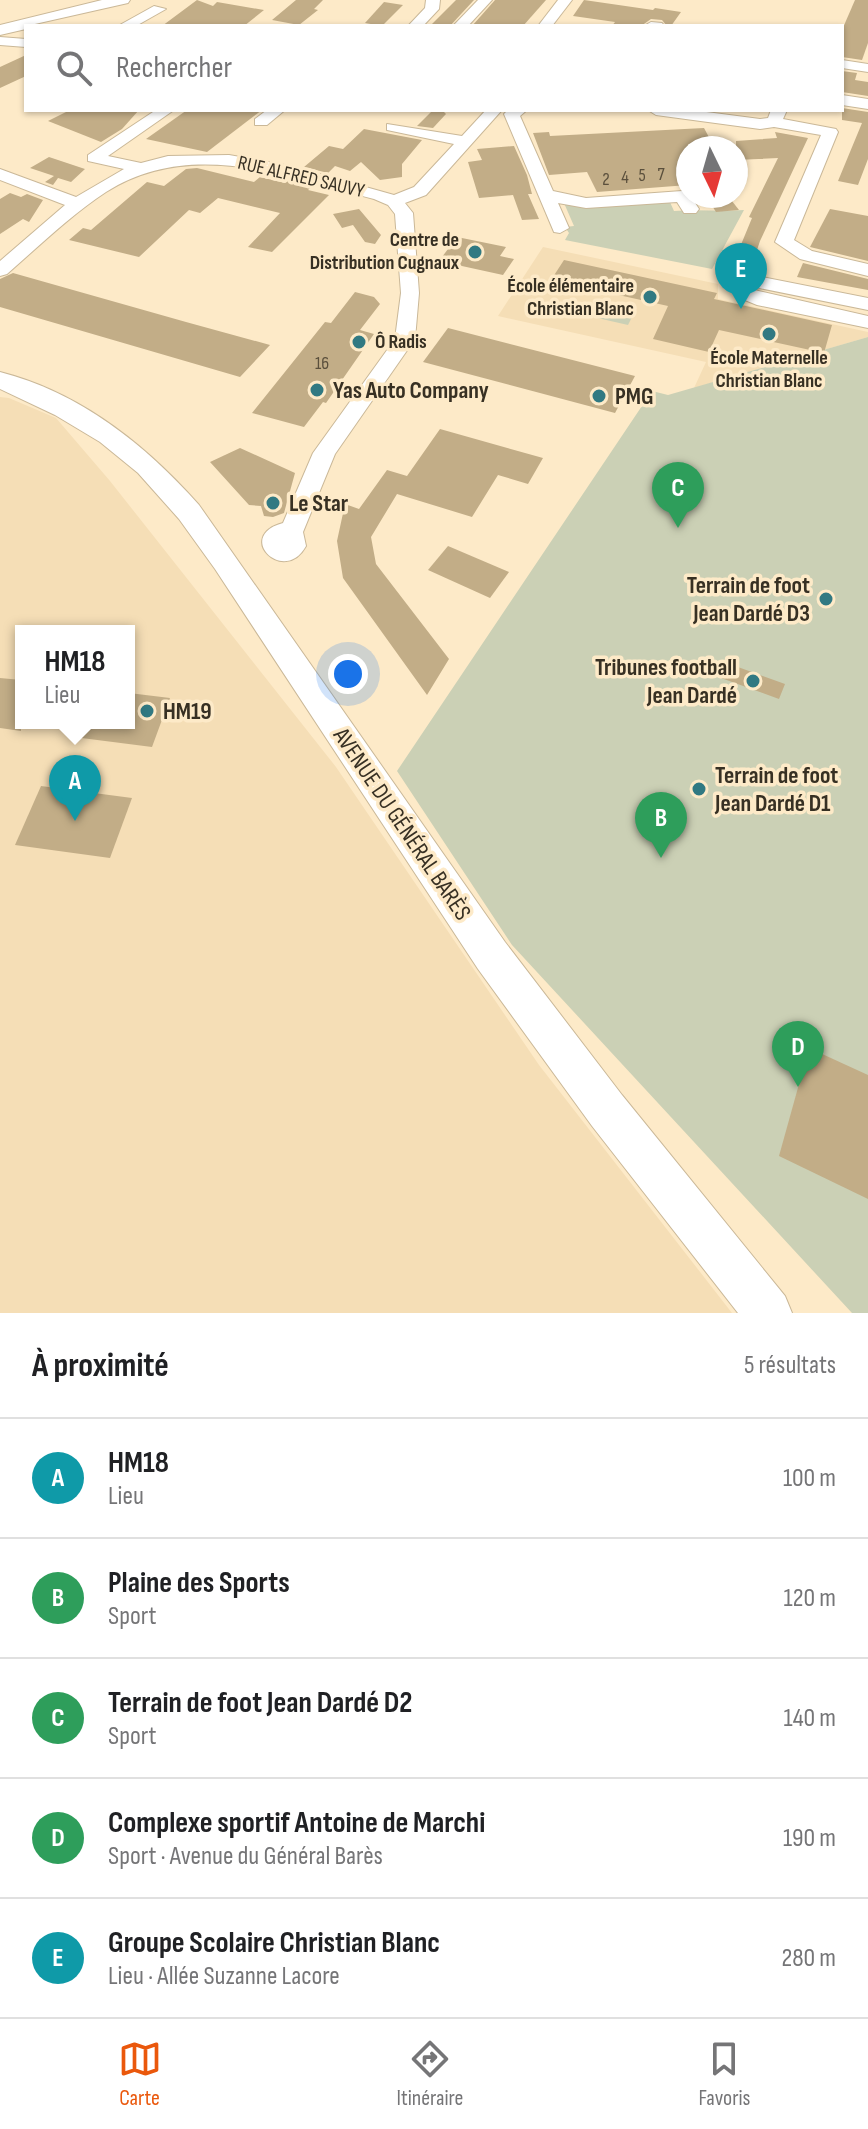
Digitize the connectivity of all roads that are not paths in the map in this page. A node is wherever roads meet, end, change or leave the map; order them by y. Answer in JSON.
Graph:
{"nodes":[{"id":1,"x":122,"y":0,"type":"edge"},
{"id":2,"x":433,"y":0,"type":"edge"},
{"id":3,"x":485,"y":0,"type":"edge"},
{"id":4,"x":565,"y":0,"type":"edge"},
{"id":5,"x":159,"y":9,"type":"dead end"},
{"id":6,"x":50,"y":24,"type":"edge"},
{"id":7,"x":129,"y":24,"type":"edge"},
{"id":8,"x":417,"y":24,"type":"edge"},
{"id":9,"x":462,"y":24,"type":"edge"},
{"id":10,"x":547,"y":24,"type":"edge"},
{"id":11,"x":844,"y":64,"type":"edge"},
{"id":12,"x":868,"y":68,"type":"edge"},
{"id":13,"x":844,"y":100,"type":"edge"},
{"id":14,"x":868,"y":104,"type":"edge"},
{"id":15,"x":163,"y":112,"type":"edge"},
{"id":16,"x":274,"y":112,"type":"edge"},
{"id":17,"x":492,"y":112,"type":"edge"},
{"id":18,"x":516,"y":112,"type":"edge"},
{"id":19,"x":671,"y":112,"type":"edge"},
{"id":20,"x":777,"y":116,"type":"edge"},
{"id":21,"x":261,"y":122,"type":"dead end"},
{"id":22,"x":393,"y":127,"type":"dead end"},
{"id":23,"x":465,"y":141,"type":"junction"},
{"id":24,"x":140,"y":168,"type":"junction"},
{"id":25,"x":0,"y":174,"type":"edge"},
{"id":26,"x":545,"y":195,"type":"junction"},
{"id":27,"x":394,"y":201,"type":"junction"},
{"id":28,"x":80,"y":205,"type":"junction"},
{"id":29,"x":690,"y":209,"type":"dead end"},
{"id":30,"x":560,"y":228,"type":"dead end"},
{"id":31,"x":0,"y":270,"type":"edge"},
{"id":32,"x":868,"y":270,"type":"edge"},
{"id":33,"x":868,"y":304,"type":"edge"},
{"id":34,"x":868,"y":322,"type":"edge"},
{"id":35,"x":0,"y":380,"type":"edge"},
{"id":36,"x":290,"y":534,"type":"dead end"},
{"id":37,"x":768,"y":1313,"type":"edge"}],
"edges":[{"from":1,"to":6,"type":"main road"},
{"from":2,"to":8,"type":"street"},
{"from":3,"to":9,"type":"street"},
{"from":4,"to":10,"type":"street"},
{"from":5,"to":7,"type":"street"},
{"from":11,"to":12,"type":"street"},
{"from":13,"to":14,"type":"street"},
{"from":15,"to":24,"type":"street"},
{"from":16,"to":21,"type":"street"},
{"from":17,"to":23,"type":"street","name":"RUE ALFRED SAUVY"},
{"from":18,"to":26,"type":"street"},
{"from":19,"to":20,"type":"street"},
{"from":20,"to":32,"type":"street"},
{"from":22,"to":23,"type":"street"},
{"from":23,"to":27,"type":"street","name":"RUE ALFRED SAUVY"},
{"from":24,"to":27,"type":"street","name":"RUE ALFRED SAUVY"},
{"from":24,"to":28,"type":"street","name":"RUE ALFRED SAUVY"},
{"from":25,"to":28,"type":"street"},
{"from":26,"to":29,"type":"street"},
{"from":26,"to":30,"type":"street"},
{"from":27,"to":36,"type":"street","name":"RUE ALFRED SAUVY"},
{"from":28,"to":31,"type":"street","name":"RUE ALFRED SAUVY"},
{"from":33,"to":34,"type":"street"},
{"from":35,"to":37,"type":"main road","name":"AVENUE DU GÉNÉRAL BARÈS"}]}
